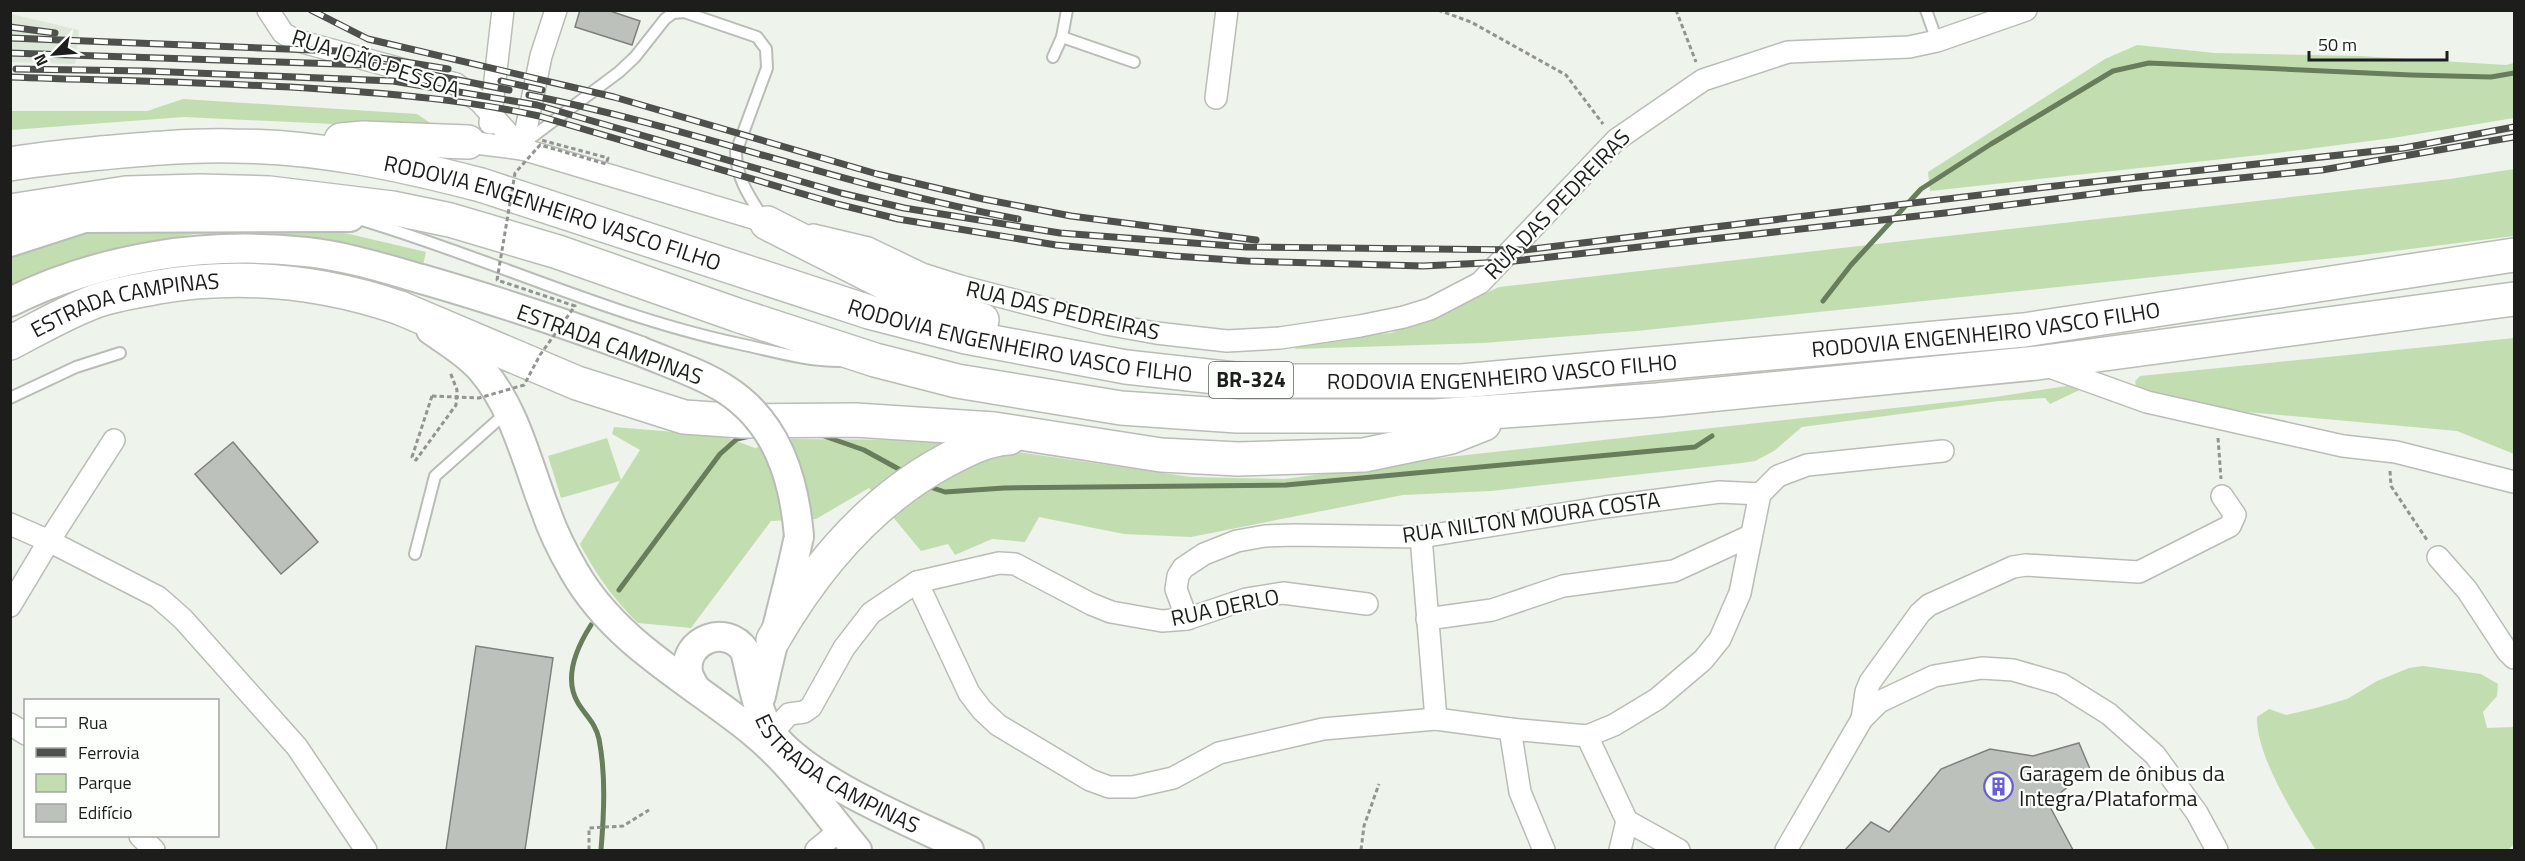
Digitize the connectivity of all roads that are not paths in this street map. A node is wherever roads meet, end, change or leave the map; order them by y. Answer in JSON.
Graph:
{"nodes":[{"id":1,"x":268,"y":10,"type":"edge"},
{"id":2,"x":503,"y":10,"type":"edge"},
{"id":3,"x":556,"y":10,"type":"edge"},
{"id":4,"x":1067,"y":10,"type":"edge"},
{"id":5,"x":1227,"y":10,"type":"edge"},
{"id":6,"x":1926,"y":10,"type":"edge"},
{"id":7,"x":2026,"y":10,"type":"edge"},
{"id":8,"x":1062,"y":36,"type":"junction"},
{"id":9,"x":1937,"y":40,"type":"junction"},
{"id":10,"x":1053,"y":57,"type":"dead end"},
{"id":11,"x":1134,"y":62,"type":"dead end"},
{"id":12,"x":1216,"y":98,"type":"dead end"},
{"id":13,"x":489,"y":112,"type":"junction"},
{"id":14,"x":468,"y":142,"type":"junction"},
{"id":15,"x":532,"y":144,"type":"junction"},
{"id":16,"x":235,"y":146,"type":"junction"},
{"id":17,"x":147,"y":148,"type":"junction"},
{"id":18,"x":10,"y":152,"type":"edge"},
{"id":19,"x":10,"y":165,"type":"edge"},
{"id":20,"x":162,"y":192,"type":"junction"},
{"id":21,"x":269,"y":193,"type":"junction"},
{"id":22,"x":10,"y":211,"type":"edge"},
{"id":23,"x":350,"y":217,"type":"junction"},
{"id":24,"x":83,"y":218,"type":"junction"},
{"id":25,"x":767,"y":223,"type":"junction"},
{"id":26,"x":10,"y":242,"type":"edge"},
{"id":27,"x":2514,"y":255,"type":"edge"},
{"id":28,"x":2514,"y":299,"type":"edge"},
{"id":29,"x":10,"y":302,"type":"edge"},
{"id":30,"x":400,"y":308,"type":"junction"},
{"id":31,"x":10,"y":343,"type":"edge"},
{"id":32,"x":120,"y":353,"type":"dead end"},
{"id":33,"x":875,"y":360,"type":"junction"},
{"id":34,"x":2037,"y":363,"type":"junction"},
{"id":35,"x":1126,"y":367,"type":"junction"},
{"id":36,"x":10,"y":398,"type":"edge"},
{"id":37,"x":507,"y":412,"type":"junction"},
{"id":38,"x":1519,"y":412,"type":"junction"},
{"id":39,"x":1043,"y":436,"type":"junction"},
{"id":40,"x":114,"y":440,"type":"dead end"},
{"id":41,"x":1943,"y":451,"type":"dead end"},
{"id":42,"x":2514,"y":482,"type":"edge"},
{"id":43,"x":1760,"y":494,"type":"junction"},
{"id":44,"x":2222,"y":496,"type":"road end"},
{"id":45,"x":10,"y":524,"type":"edge"},
{"id":46,"x":1750,"y":536,"type":"junction"},
{"id":47,"x":1421,"y":537,"type":"junction"},
{"id":48,"x":49,"y":541,"type":"junction"},
{"id":49,"x":415,"y":554,"type":"dead end"},
{"id":50,"x":2438,"y":557,"type":"road end"},
{"id":51,"x":917,"y":582,"type":"junction"},
{"id":52,"x":1367,"y":604,"type":"dead end"},
{"id":53,"x":10,"y":606,"type":"edge"},
{"id":54,"x":1187,"y":619,"type":"junction"},
{"id":55,"x":1427,"y":619,"type":"junction"},
{"id":56,"x":773,"y":640,"type":"junction"},
{"id":57,"x":2514,"y":658,"type":"edge"},
{"id":58,"x":696,"y":689,"type":"junction"},
{"id":59,"x":760,"y":704,"type":"junction"},
{"id":60,"x":1436,"y":718,"type":"junction"},
{"id":61,"x":1862,"y":719,"type":"junction"},
{"id":62,"x":10,"y":724,"type":"edge"},
{"id":63,"x":1510,"y":729,"type":"junction"},
{"id":64,"x":24,"y":733,"type":"edge"},
{"id":65,"x":772,"y":733,"type":"junction"},
{"id":66,"x":1587,"y":736,"type":"junction"},
{"id":67,"x":860,"y":797,"type":"junction"},
{"id":68,"x":1627,"y":821,"type":"junction"},
{"id":69,"x":844,"y":834,"type":"edge"},
{"id":70,"x":141,"y":837,"type":"edge"},
{"id":71,"x":154,"y":850,"type":"edge"},
{"id":72,"x":366,"y":850,"type":"edge"},
{"id":73,"x":816,"y":850,"type":"edge"},
{"id":74,"x":969,"y":850,"type":"edge"},
{"id":75,"x":1544,"y":850,"type":"edge"},
{"id":76,"x":1620,"y":850,"type":"edge"},
{"id":77,"x":1678,"y":850,"type":"edge"},
{"id":78,"x":1786,"y":850,"type":"edge"},
{"id":79,"x":2217,"y":850,"type":"edge"}],
"edges":[{"from":1,"to":13,"type":"street","name":"RUA JOÃO PESSOA"},
{"from":2,"to":13,"type":"street"},
{"from":3,"to":15,"type":"street"},
{"from":4,"to":8,"type":"lane"},
{"from":5,"to":12,"type":"street"},
{"from":6,"to":9,"type":"lane"},
{"from":7,"to":9,"type":"street","name":"RUA DAS PEDREIRAS"},
{"from":8,"to":10,"type":"lane"},
{"from":8,"to":11,"type":"lane"},
{"from":9,"to":25,"type":"street","name":"RUA DAS PEDREIRAS"},
{"from":13,"to":14,"type":"street"},
{"from":13,"to":15,"type":"street","name":"RUA JOÃO PESSOA"},
{"from":14,"to":15,"type":"street","name":"RUA DAS PEDREIRAS"},
{"from":14,"to":16,"type":"main road"},
{"from":15,"to":25,"type":"street","name":"RUA DAS PEDREIRAS"},
{"from":15,"to":25,"type":"lane"},
{"from":16,"to":17,"type":"main road","name":"RODOVIA ENGENHEIRO VASCO FILHO","number":"BR-324"},
{"from":16,"to":35,"type":"main road","name":"RODOVIA ENGENHEIRO VASCO FILHO","number":"BR-324"},
{"from":17,"to":18,"type":"main road"},
{"from":17,"to":19,"type":"main road","name":"RODOVIA ENGENHEIRO VASCO FILHO","number":"BR-324"},
{"from":20,"to":21,"type":"main road","name":"RODOVIA ENGENHEIRO VASCO FILHO","number":"BR-324"},
{"from":20,"to":22,"type":"main road","name":"RODOVIA ENGENHEIRO VASCO FILHO","number":"BR-324"},
{"from":20,"to":24,"type":"main road"},
{"from":21,"to":23,"type":"lane"},
{"from":21,"to":33,"type":"main road","name":"RODOVIA ENGENHEIRO VASCO FILHO","number":"BR-324"},
{"from":23,"to":24,"type":"main road"},
{"from":23,"to":33,"type":"lane"},
{"from":24,"to":26,"type":"main road"},
{"from":25,"to":35,"type":"main road"},
{"from":27,"to":35,"type":"main road","name":"RODOVIA ENGENHEIRO VASCO FILHO","number":"BR-324"},
{"from":28,"to":34,"type":"main road","name":"RODOVIA ENGENHEIRO VASCO FILHO","number":"BR-324"},
{"from":29,"to":56,"type":"main road","name":"ESTRADA CAMPINAS","bridge":true},
{"from":30,"to":31,"type":"main road","name":"ESTRADA CAMPINAS"},
{"from":30,"to":37,"type":"main road","name":"ESTRADA CAMPINAS"},
{"from":30,"to":39,"type":"main road"},
{"from":32,"to":36,"type":"lane"},
{"from":33,"to":38,"type":"main road","name":"RODOVIA ENGENHEIRO VASCO FILHO","number":"BR-324"},
{"from":34,"to":38,"type":"main road","name":"RODOVIA ENGENHEIRO VASCO FILHO","number":"BR-324"},
{"from":34,"to":42,"type":"street"},
{"from":37,"to":49,"type":"lane"},
{"from":37,"to":58,"type":"main road","name":"ESTRADA CAMPINAS"},
{"from":38,"to":39,"type":"main road"},
{"from":39,"to":56,"type":"main road"},
{"from":40,"to":48,"type":"street"},
{"from":41,"to":43,"type":"street"},
{"from":43,"to":46,"type":"street"},
{"from":43,"to":47,"type":"street","name":"RUA NILTON MOURA COSTA"},
{"from":44,"to":61,"type":"street"},
{"from":45,"to":48,"type":"street"},
{"from":46,"to":55,"type":"street"},
{"from":46,"to":66,"type":"street"},
{"from":47,"to":54,"type":"street","name":"RUA NILTON MOURA COSTA"},
{"from":47,"to":55,"type":"street"},
{"from":48,"to":53,"type":"street"},
{"from":48,"to":72,"type":"street"},
{"from":50,"to":57,"type":"street"},
{"from":51,"to":54,"type":"street","name":"RUA DERLO"},
{"from":51,"to":60,"type":"street"},
{"from":51,"to":65,"type":"street","name":"RUA DERLO"},
{"from":52,"to":54,"type":"street","name":"RUA DERLO"},
{"from":55,"to":60,"type":"street"},
{"from":56,"to":59,"type":"main road","name":"ESTRADA CAMPINAS"},
{"from":58,"to":59,"type":"main road"},
{"from":58,"to":69,"type":"main road","name":"ESTRADA CAMPINAS"},
{"from":59,"to":65,"type":"main road","name":"ESTRADA CAMPINAS"},
{"from":60,"to":63,"type":"street"},
{"from":61,"to":78,"type":"street"},
{"from":61,"to":79,"type":"street"},
{"from":62,"to":64,"type":"street"},
{"from":63,"to":66,"type":"street"},
{"from":63,"to":75,"type":"street"},
{"from":65,"to":67,"type":"main road","name":"ESTRADA CAMPINAS"},
{"from":66,"to":68,"type":"street"},
{"from":67,"to":69,"type":"main road"},
{"from":67,"to":74,"type":"main road","name":"ESTRADA CAMPINAS"},
{"from":68,"to":76,"type":"street"},
{"from":68,"to":77,"type":"street"},
{"from":69,"to":73,"type":"street"},
{"from":70,"to":71,"type":"street"}]}
